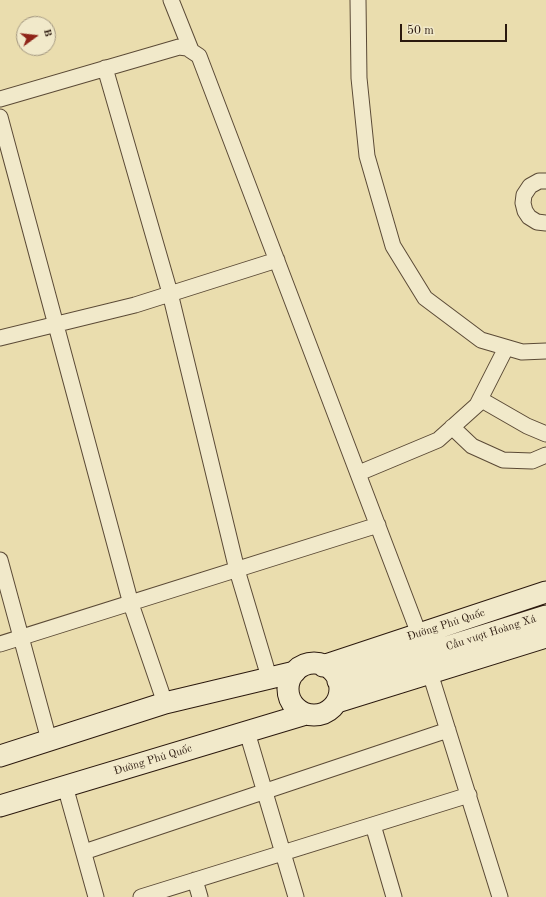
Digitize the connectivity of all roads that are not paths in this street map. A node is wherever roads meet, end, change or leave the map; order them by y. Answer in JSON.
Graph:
{"nodes":[{"id":1,"x":171,"y":0,"type":"edge"},
{"id":2,"x":358,"y":0,"type":"edge"},
{"id":3,"x":191,"y":50,"type":"junction"},
{"id":4,"x":105,"y":68,"type":"junction"},
{"id":5,"x":0,"y":99,"type":"edge"},
{"id":6,"x":0,"y":117,"type":"edge"},
{"id":7,"x":546,"y":181,"type":"edge"},
{"id":8,"x":546,"y":223,"type":"edge"},
{"id":9,"x":277,"y":260,"type":"junction"},
{"id":10,"x":170,"y":293,"type":"junction"},
{"id":11,"x":56,"y":324,"type":"junction"},
{"id":12,"x":0,"y":338,"type":"edge"},
{"id":13,"x":506,"y":348,"type":"junction"},
{"id":14,"x":546,"y":351,"type":"edge"},
{"id":15,"x":480,"y":399,"type":"junction"},
{"id":16,"x":452,"y":428,"type":"junction"},
{"id":17,"x":546,"y":434,"type":"edge"},
{"id":18,"x":546,"y":456,"type":"edge"},
{"id":19,"x":359,"y":473,"type":"junction"},
{"id":20,"x":378,"y":525,"type":"junction"},
{"id":21,"x":0,"y":560,"type":"edge"},
{"id":22,"x":237,"y":570,"type":"junction"},
{"id":23,"x":546,"y":592,"type":"edge"},
{"id":24,"x":131,"y":604,"type":"junction"},
{"id":25,"x":546,"y":616,"type":"edge"},
{"id":26,"x":419,"y":634,"type":"junction"},
{"id":27,"x":546,"y":637,"type":"edge"},
{"id":28,"x":21,"y":638,"type":"junction"},
{"id":29,"x":0,"y":644,"type":"edge"},
{"id":30,"x":435,"y":651,"type":"joint"},
{"id":31,"x":323,"y":666,"type":"junction"},
{"id":32,"x":295,"y":672,"type":"junction"},
{"id":33,"x":430,"y":673,"type":"junction"},
{"id":34,"x":269,"y":677,"type":"junction"},
{"id":35,"x":338,"y":681,"type":"junction"},
{"id":36,"x":337,"y":702,"type":"junction"},
{"id":37,"x":164,"y":703,"type":"junction"},
{"id":38,"x":306,"y":714,"type":"junction"},
{"id":39,"x":448,"y":730,"type":"junction"},
{"id":40,"x":247,"y":732,"type":"junction"},
{"id":41,"x":49,"y":740,"type":"junction"},
{"id":42,"x":0,"y":756,"type":"edge"},
{"id":43,"x":65,"y":786,"type":"junction"},
{"id":44,"x":264,"y":791,"type":"junction"},
{"id":45,"x":469,"y":795,"type":"junction"},
{"id":46,"x":0,"y":806,"type":"edge"},
{"id":47,"x":373,"y":824,"type":"junction"},
{"id":48,"x":84,"y":852,"type":"junction"},
{"id":49,"x":283,"y":852,"type":"junction"},
{"id":50,"x":195,"y":880,"type":"junction"},
{"id":51,"x":96,"y":897,"type":"edge"},
{"id":52,"x":141,"y":897,"type":"edge"},
{"id":53,"x":200,"y":897,"type":"edge"},
{"id":54,"x":296,"y":897,"type":"edge"},
{"id":55,"x":394,"y":897,"type":"edge"},
{"id":56,"x":500,"y":897,"type":"edge"}],
"edges":[{"from":1,"to":3,"type":"street"},
{"from":2,"to":13,"type":"street"},
{"from":3,"to":4,"type":"street"},
{"from":3,"to":9,"type":"street"},
{"from":4,"to":5,"type":"street"},
{"from":4,"to":10,"type":"street"},
{"from":6,"to":11,"type":"street"},
{"from":7,"to":8,"type":"street"},
{"from":9,"to":10,"type":"street"},
{"from":9,"to":19,"type":"street"},
{"from":10,"to":11,"type":"street"},
{"from":10,"to":22,"type":"street"},
{"from":11,"to":12,"type":"street"},
{"from":11,"to":24,"type":"street"},
{"from":13,"to":14,"type":"street"},
{"from":13,"to":15,"type":"street"},
{"from":15,"to":16,"type":"street"},
{"from":15,"to":17,"type":"street"},
{"from":16,"to":18,"type":"street"},
{"from":16,"to":19,"type":"street"},
{"from":19,"to":20,"type":"street"},
{"from":20,"to":22,"type":"street"},
{"from":20,"to":26,"type":"street"},
{"from":21,"to":28,"type":"street"},
{"from":22,"to":24,"type":"street"},
{"from":22,"to":34,"type":"street"},
{"from":23,"to":26,"type":"main road","name":"Đường Phủ Quốc"},
{"from":24,"to":28,"type":"street"},
{"from":24,"to":37,"type":"street"},
{"from":25,"to":30,"type":"main road","name":"Cầu vượt Hoàng Xá"},
{"from":26,"to":31,"type":"main road","name":"Đường Phủ Quốc"},
{"from":27,"to":33,"type":"main road"},
{"from":28,"to":29,"type":"street"},
{"from":28,"to":41,"type":"street"},
{"from":30,"to":35,"type":"main road","name":"Đường Phủ Quốc"},
{"from":31,"to":32,"type":"main road"},
{"from":31,"to":35,"type":"main road"},
{"from":32,"to":34,"type":"main road"},
{"from":32,"to":38,"type":"main road"},
{"from":33,"to":36,"type":"main road"},
{"from":33,"to":39,"type":"street"},
{"from":34,"to":37,"type":"main road"},
{"from":35,"to":36,"type":"main road"},
{"from":36,"to":38,"type":"main road"},
{"from":37,"to":41,"type":"main road"},
{"from":38,"to":40,"type":"main road","name":"Đường Phủ Quốc"},
{"from":39,"to":44,"type":"street"},
{"from":39,"to":45,"type":"street"},
{"from":40,"to":43,"type":"main road","name":"Đường Phủ Quốc"},
{"from":40,"to":44,"type":"street"},
{"from":41,"to":42,"type":"main road"},
{"from":43,"to":46,"type":"main road","name":"Đường Phủ Quốc"},
{"from":43,"to":48,"type":"street"},
{"from":44,"to":48,"type":"street"},
{"from":44,"to":49,"type":"street"},
{"from":45,"to":47,"type":"street"},
{"from":45,"to":56,"type":"street"},
{"from":47,"to":49,"type":"street"},
{"from":47,"to":55,"type":"street"},
{"from":48,"to":51,"type":"street"},
{"from":49,"to":50,"type":"street"},
{"from":49,"to":54,"type":"street"},
{"from":50,"to":52,"type":"street"},
{"from":50,"to":53,"type":"street"}]}
